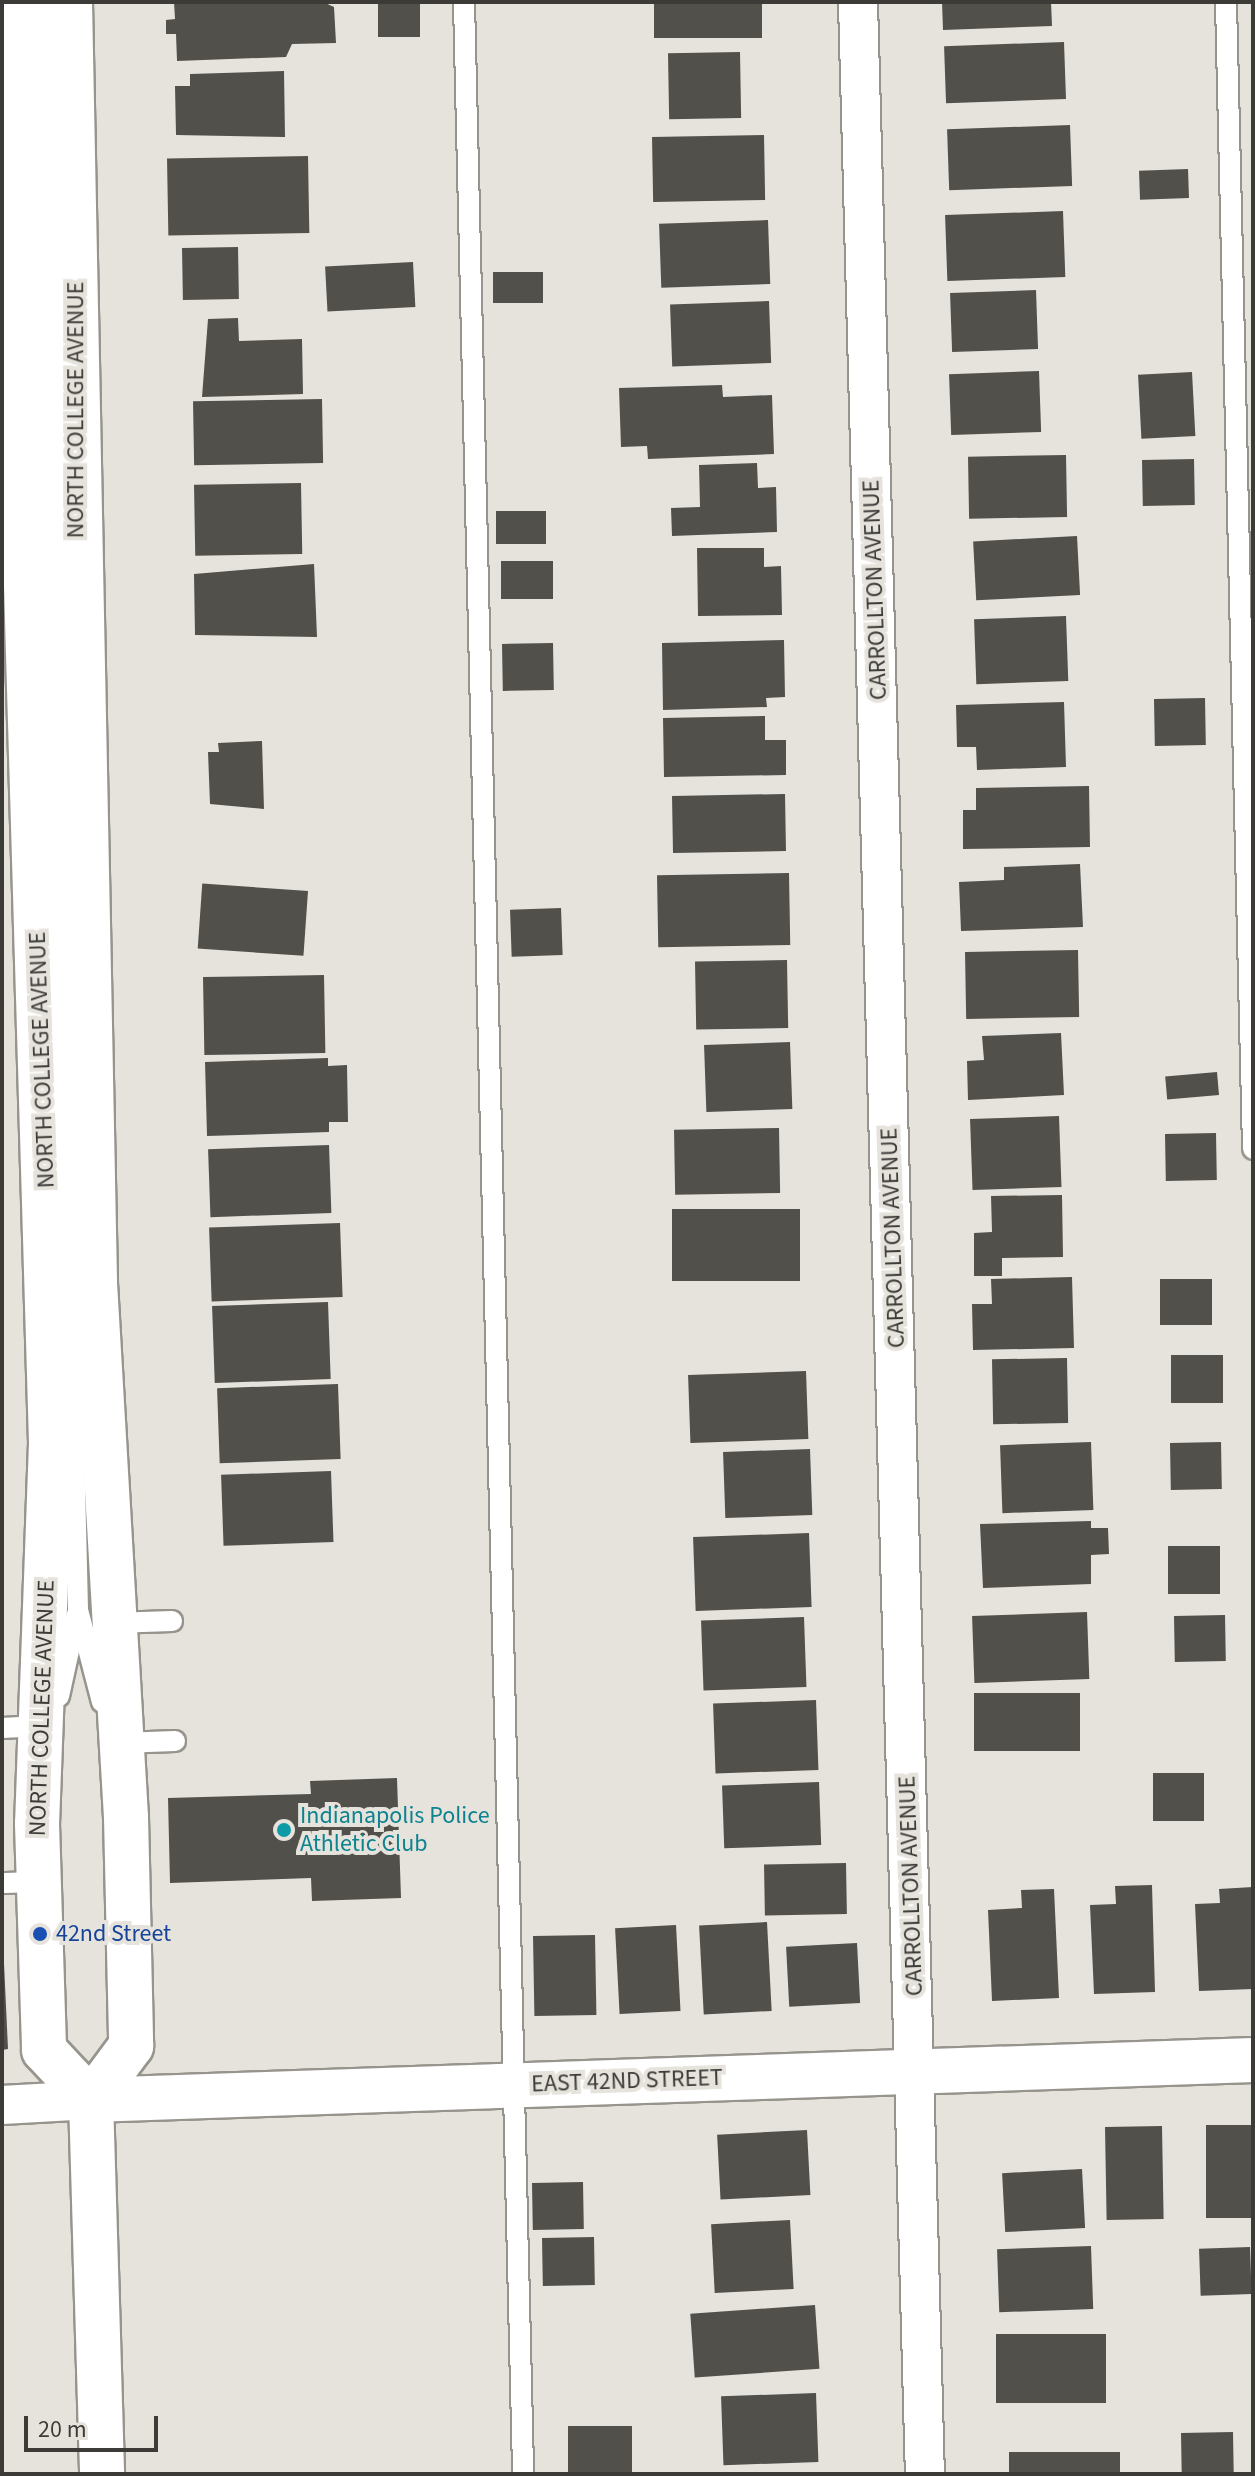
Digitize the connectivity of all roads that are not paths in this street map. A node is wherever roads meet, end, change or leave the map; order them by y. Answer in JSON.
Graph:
{"nodes":[{"id":1,"x":9,"y":2,"type":"edge"},
{"id":2,"x":39,"y":2,"type":"edge"},
{"id":3,"x":70,"y":2,"type":"edge"},
{"id":4,"x":464,"y":2,"type":"edge"},
{"id":5,"x":858,"y":2,"type":"edge"},
{"id":6,"x":1226,"y":2,"type":"edge"},
{"id":7,"x":1253,"y":1149,"type":"edge"},
{"id":8,"x":95,"y":1617,"type":"junction"},
{"id":9,"x":172,"y":1621,"type":"dead end"},
{"id":10,"x":21,"y":1727,"type":"edge"},
{"id":11,"x":175,"y":1741,"type":"dead end"},
{"id":12,"x":121,"y":1743,"type":"junction"},
{"id":13,"x":124,"y":1788,"type":"junction"},
{"id":14,"x":38,"y":1791,"type":"junction"},
{"id":15,"x":21,"y":1882,"type":"edge"},
{"id":16,"x":1253,"y":2060,"type":"edge"},
{"id":17,"x":916,"y":2072,"type":"junction"},
{"id":18,"x":514,"y":2085,"type":"junction"},
{"id":19,"x":91,"y":2100,"type":"junction"},
{"id":20,"x":2,"y":2105,"type":"edge"},
{"id":21,"x":102,"y":2474,"type":"edge"},
{"id":22,"x":523,"y":2474,"type":"edge"},
{"id":23,"x":925,"y":2474,"type":"edge"}],
"edges":[{"from":1,"to":10,"type":"main road","name":"NORTH COLLEGE AVENUE"},
{"from":2,"to":8,"type":"lane","name":"NORTH COLLEGE AVENUE"},
{"from":3,"to":8,"type":"main road","name":"NORTH COLLEGE AVENUE"},
{"from":4,"to":18,"type":"lane"},
{"from":5,"to":17,"type":"street","name":"CARROLLTON AVENUE"},
{"from":6,"to":7,"type":"lane"},
{"from":8,"to":9,"type":"lane"},
{"from":8,"to":12,"type":"main road","name":"NORTH COLLEGE AVENUE"},
{"from":8,"to":13,"type":"lane"},
{"from":8,"to":14,"type":"lane"},
{"from":10,"to":14,"type":"main road","name":"NORTH COLLEGE AVENUE"},
{"from":11,"to":12,"type":"lane"},
{"from":12,"to":13,"type":"main road","name":"NORTH COLLEGE AVENUE"},
{"from":13,"to":19,"type":"main road","name":"NORTH COLLEGE AVENUE"},
{"from":14,"to":15,"type":"main road","name":"NORTH COLLEGE AVENUE"},
{"from":15,"to":19,"type":"main road","name":"NORTH COLLEGE AVENUE"},
{"from":16,"to":17,"type":"main road","name":"EAST 42ND STREET"},
{"from":17,"to":18,"type":"main road","name":"EAST 42ND STREET"},
{"from":17,"to":23,"type":"street","name":"CARROLLTON AVENUE"},
{"from":18,"to":19,"type":"main road","name":"EAST 42ND STREET"},
{"from":18,"to":22,"type":"lane"},
{"from":19,"to":20,"type":"street","name":"EAST 42ND STREET"},
{"from":19,"to":21,"type":"main road"}]}
